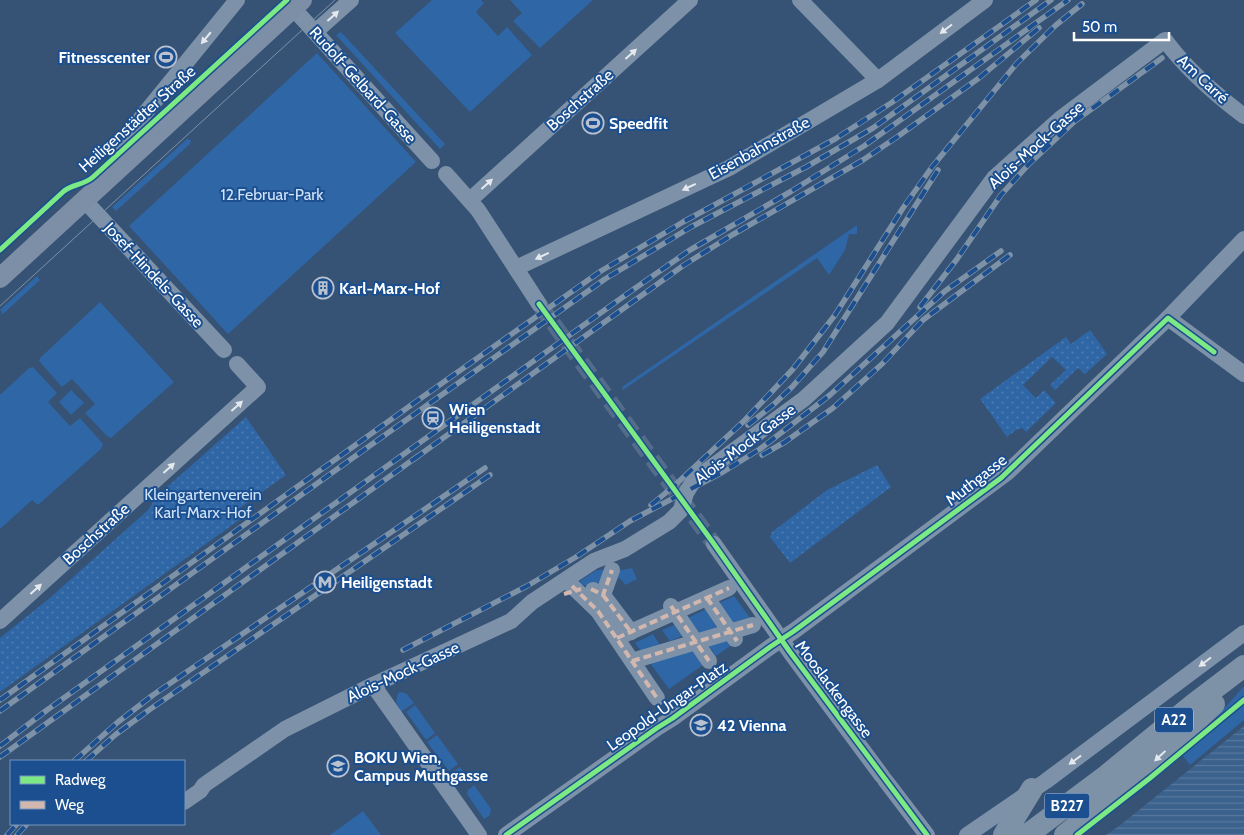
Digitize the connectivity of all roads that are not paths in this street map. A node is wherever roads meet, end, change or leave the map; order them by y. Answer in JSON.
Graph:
{"nodes":[{"id":1,"x":237,"y":0,"type":"edge"},
{"id":2,"x":351,"y":0,"type":"edge"},
{"id":3,"x":690,"y":0,"type":"edge"},
{"id":4,"x":800,"y":0,"type":"edge"},
{"id":5,"x":985,"y":0,"type":"edge"},
{"id":6,"x":298,"y":4,"type":"edge"},
{"id":7,"x":315,"y":32,"type":"junction"},
{"id":8,"x":1165,"y":40,"type":"joint"},
{"id":9,"x":878,"y":80,"type":"junction"},
{"id":10,"x":1244,"y":116,"type":"edge"},
{"id":11,"x":432,"y":161,"type":"dead end"},
{"id":12,"x":114,"y":172,"type":"junction"},
{"id":13,"x":446,"y":174,"type":"dead end"},
{"id":14,"x":84,"y":200,"type":"junction"},
{"id":15,"x":470,"y":200,"type":"junction"},
{"id":16,"x":1244,"y":239,"type":"edge"},
{"id":17,"x":516,"y":268,"type":"junction"},
{"id":18,"x":0,"y":278,"type":"edge"},
{"id":19,"x":539,"y":304,"type":"tunnel mouth"},
{"id":20,"x":1168,"y":318,"type":"junction"},
{"id":21,"x":224,"y":350,"type":"dead end"},
{"id":22,"x":237,"y":364,"type":"dead end"},
{"id":23,"x":1244,"y":374,"type":"edge"},
{"id":24,"x":714,"y":544,"type":"tunnel mouth"},
{"id":25,"x":612,"y":570,"type":"dead end"},
{"id":26,"x":729,"y":588,"type":"dead end"},
{"id":27,"x":582,"y":590,"type":"junction"},
{"id":28,"x":707,"y":598,"type":"junction"},
{"id":29,"x":673,"y":609,"type":"junction"},
{"id":30,"x":0,"y":621,"type":"edge"},
{"id":31,"x":752,"y":625,"type":"dead end"},
{"id":32,"x":1244,"y":633,"type":"edge"},
{"id":33,"x":624,"y":635,"type":"junction"},
{"id":34,"x":733,"y":636,"type":"junction"},
{"id":35,"x":781,"y":639,"type":"junction"},
{"id":36,"x":696,"y":642,"type":"junction"},
{"id":37,"x":632,"y":661,"type":"junction"},
{"id":38,"x":709,"y":661,"type":"dead end"},
{"id":39,"x":1244,"y":666,"type":"edge"},
{"id":40,"x":1244,"y":672,"type":"edge"},
{"id":41,"x":373,"y":685,"type":"junction"},
{"id":42,"x":657,"y":698,"type":"dead end"},
{"id":43,"x":1106,"y":776,"type":"joint"},
{"id":44,"x":1032,"y":789,"type":"junction"},
{"id":45,"x":185,"y":801,"type":"edge"},
{"id":46,"x":480,"y":835,"type":"edge"},
{"id":47,"x":506,"y":835,"type":"edge"},
{"id":48,"x":927,"y":835,"type":"edge"},
{"id":49,"x":967,"y":835,"type":"edge"},
{"id":50,"x":1004,"y":835,"type":"edge"},
{"id":51,"x":1027,"y":835,"type":"edge"},
{"id":52,"x":1065,"y":835,"type":"edge"}],
"edges":[{"from":1,"to":12,"type":"street","name":"Heiligenstädter Straße","one_way":true},
{"from":7,"to":2,"type":"street","one_way":true},
{"from":15,"to":3,"type":"street","name":"Boschstraße","one_way":true},
{"from":4,"to":9,"type":"street"},
{"from":5,"to":9,"type":"street","name":"Eisenbahnstraße","one_way":true},
{"from":6,"to":7,"type":"street","name":"Rudolf-Gelbard-Gasse"},
{"from":6,"to":12,"type":"main road","name":"Heiligenstädter Straße"},
{"from":7,"to":11,"type":"street","name":"Rudolf-Gelbard-Gasse"},
{"from":8,"to":10,"type":"street","name":"Am Carré"},
{"from":8,"to":41,"type":"street","name":"Alois-Mock-Gasse"},
{"from":9,"to":17,"type":"street","name":"Eisenbahnstraße","one_way":true},
{"from":12,"to":14,"type":"main road","name":"Heiligenstädter Straße"},
{"from":13,"to":15,"type":"street"},
{"from":14,"to":18,"type":"main road","name":"Heiligenstädter Straße"},
{"from":14,"to":21,"type":"street","name":"Josef-Hindels-Gasse"},
{"from":15,"to":17,"type":"street"},
{"from":16,"to":20,"type":"street","name":"Muthgasse"},
{"from":17,"to":19,"type":"street"},
{"from":20,"to":23,"type":"street"},
{"from":20,"to":35,"type":"street","name":"Muthgasse"},
{"from":30,"to":22,"type":"street","name":"Boschstraße","one_way":true},
{"from":24,"to":35,"type":"street","name":"Mooslackengasse"},
{"from":25,"to":27,"type":"street"},
{"from":26,"to":28,"type":"street"},
{"from":27,"to":33,"type":"street","name":"Leopold-Ungar-Platz"},
{"from":27,"to":33,"type":"street","name":"Leopold-Ungar-Platz"},
{"from":28,"to":29,"type":"street"},
{"from":28,"to":34,"type":"street"},
{"from":29,"to":33,"type":"street"},
{"from":29,"to":36,"type":"street","name":"Leopold-Ungar-Platz"},
{"from":31,"to":34,"type":"street","name":"Leopold-Ungar-Platz"},
{"from":32,"to":44,"type":"street","one_way":true},
{"from":33,"to":37,"type":"street","name":"Leopold-Ungar-Platz"},
{"from":34,"to":36,"type":"street","name":"Leopold-Ungar-Platz"},
{"from":35,"to":47,"type":"street","name":"Leopold-Ungar-Platz"},
{"from":35,"to":48,"type":"street","name":"Mooslackengasse"},
{"from":36,"to":37,"type":"street","name":"Leopold-Ungar-Platz"},
{"from":36,"to":38,"type":"street","name":"Leopold-Ungar-Platz"},
{"from":37,"to":42,"type":"street","name":"Leopold-Ungar-Platz"},
{"from":39,"to":43,"type":"highway","number":"A22"},
{"from":40,"to":52,"type":"highway","one_way":true},
{"from":41,"to":45,"type":"street","name":"Alois-Mock-Gasse"},
{"from":41,"to":46,"type":"street"},
{"from":43,"to":51,"type":"highway","number":"B227"},
{"from":44,"to":49,"type":"street"},
{"from":44,"to":50,"type":"highway"}]}
